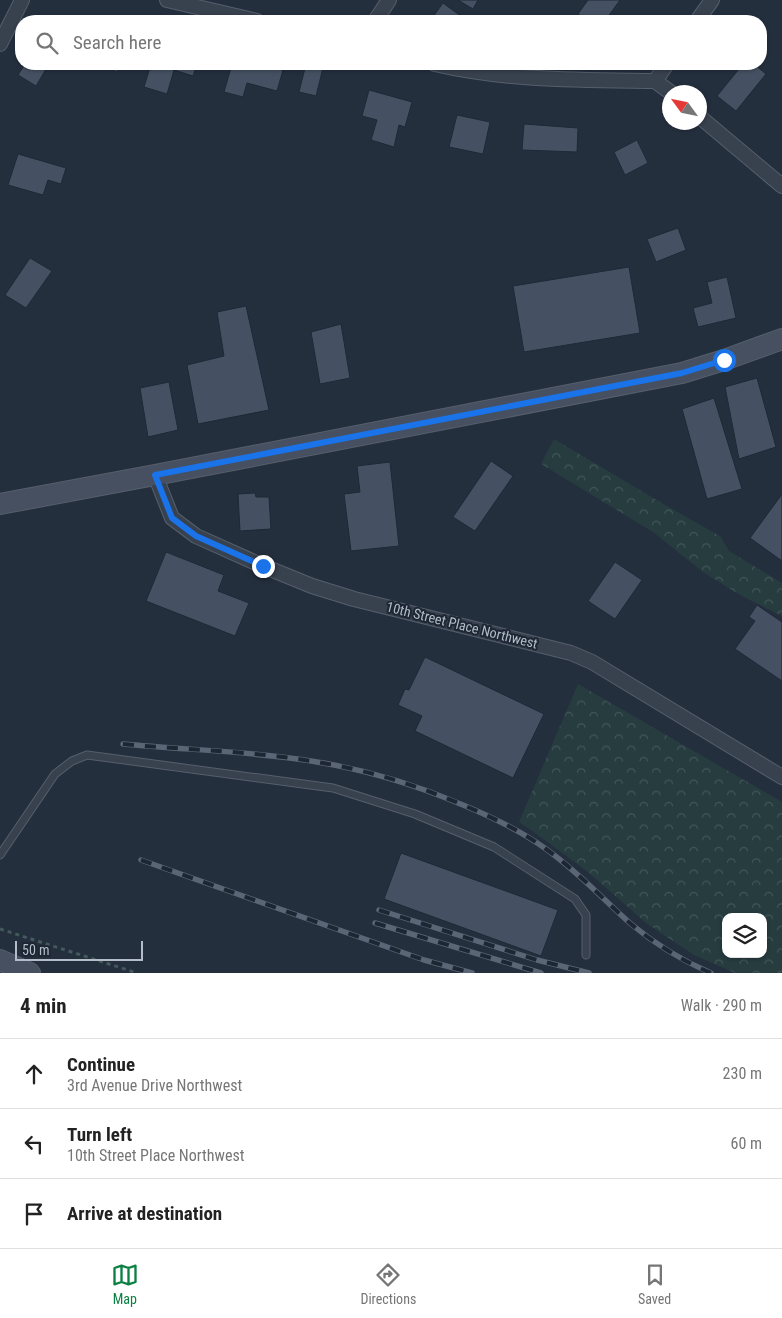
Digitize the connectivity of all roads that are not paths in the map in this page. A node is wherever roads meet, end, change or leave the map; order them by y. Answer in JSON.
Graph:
{"nodes":[{"id":1,"x":22,"y":0,"type":"edge"},
{"id":2,"x":167,"y":0,"type":"edge"},
{"id":3,"x":389,"y":0,"type":"edge"},
{"id":4,"x":712,"y":0,"type":"edge"},
{"id":5,"x":231,"y":15,"type":"edge"},
{"id":6,"x":379,"y":15,"type":"edge"},
{"id":7,"x":701,"y":15,"type":"edge"},
{"id":8,"x":0,"y":44,"type":"edge"},
{"id":9,"x":471,"y":70,"type":"edge"},
{"id":10,"x":662,"y":70,"type":"edge"},
{"id":11,"x":655,"y":80,"type":"junction"},
{"id":12,"x":662,"y":86,"type":"edge"},
{"id":13,"x":707,"y":123,"type":"edge"},
{"id":14,"x":782,"y":186,"type":"edge"},
{"id":15,"x":782,"y":339,"type":"edge"},
{"id":16,"x":155,"y":475,"type":"junction"},
{"id":17,"x":0,"y":504,"type":"edge"},
{"id":18,"x":782,"y":777,"type":"edge"},
{"id":19,"x":0,"y":855,"type":"edge"},
{"id":20,"x":586,"y":956,"type":"dead end"},
{"id":21,"x":0,"y":960,"type":"edge"},
{"id":22,"x":30,"y":973,"type":"edge"}],
"edges":[{"from":1,"to":8,"type":"street"},
{"from":2,"to":5,"type":"street"},
{"from":3,"to":6,"type":"street"},
{"from":4,"to":7,"type":"street"},
{"from":9,"to":11,"type":"street"},
{"from":10,"to":11,"type":"street"},
{"from":11,"to":12,"type":"street"},
{"from":13,"to":14,"type":"street"},
{"from":15,"to":16,"type":"main road"},
{"from":16,"to":17,"type":"main road"},
{"from":16,"to":18,"type":"street","name":"10th Street Place Northwest"},
{"from":19,"to":20,"type":"lane"},
{"from":21,"to":22,"type":"main road"}]}
